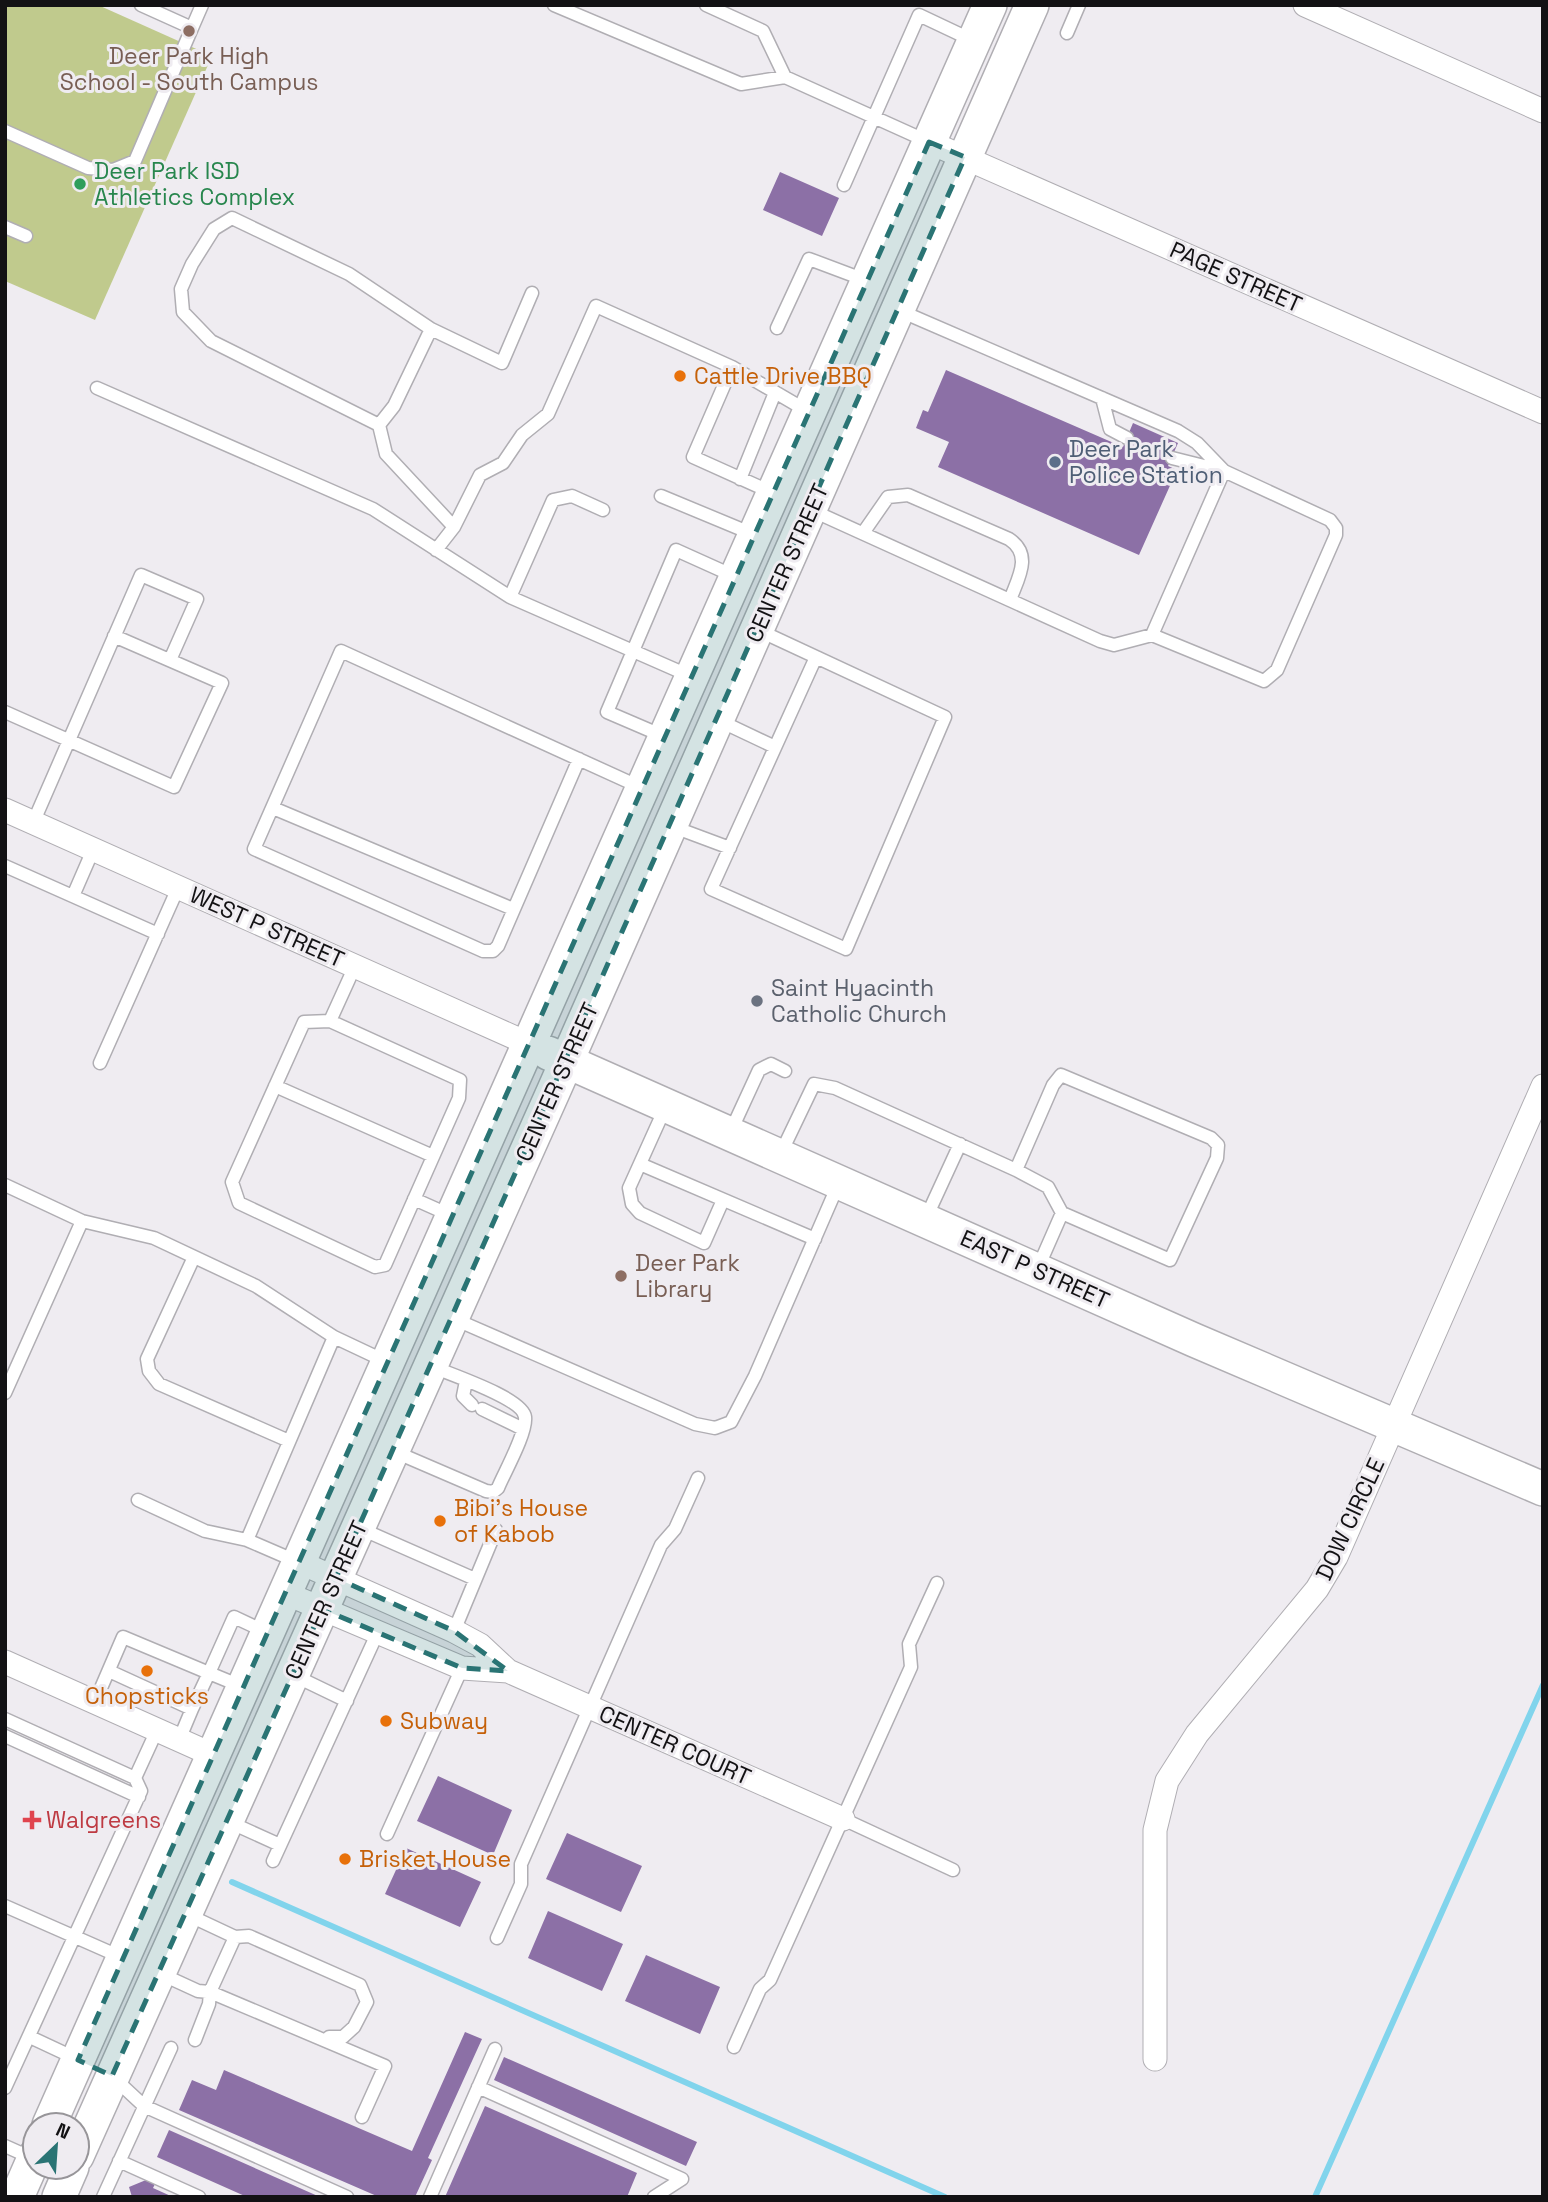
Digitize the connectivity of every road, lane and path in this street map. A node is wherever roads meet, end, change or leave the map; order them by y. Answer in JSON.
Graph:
{"nodes":[{"id":1,"x":141,"y":5,"type":"edge"},
{"id":2,"x":202,"y":5,"type":"edge"},
{"id":3,"x":554,"y":5,"type":"edge"},
{"id":4,"x":706,"y":5,"type":"edge"},
{"id":5,"x":990,"y":5,"type":"edge"},
{"id":6,"x":1032,"y":5,"type":"edge"},
{"id":7,"x":1079,"y":5,"type":"edge"},
{"id":8,"x":1305,"y":5,"type":"edge"},
{"id":9,"x":192,"y":28,"type":"junction"},
{"id":10,"x":1067,"y":33,"type":"dead end"},
{"id":11,"x":974,"y":41,"type":"junction"},
{"id":12,"x":785,"y":77,"type":"junction"},
{"id":13,"x":1543,"y":111,"type":"edge"},
{"id":14,"x":874,"y":117,"type":"junction"},
{"id":15,"x":5,"y":131,"type":"edge"},
{"id":16,"x":929,"y":142,"type":"junction"},
{"id":17,"x":965,"y":157,"type":"junction"},
{"id":18,"x":844,"y":185,"type":"dead end"},
{"id":19,"x":5,"y":226,"type":"edge"},
{"id":20,"x":26,"y":236,"type":"dead end"},
{"id":21,"x":864,"y":288,"type":"junction"},
{"id":22,"x":532,"y":293,"type":"dead end"},
{"id":23,"x":897,"y":310,"type":"junction"},
{"id":24,"x":777,"y":328,"type":"dead end"},
{"id":25,"x":431,"y":329,"type":"junction"},
{"id":26,"x":732,"y":367,"type":"junction"},
{"id":27,"x":97,"y":388,"type":"dead end"},
{"id":28,"x":774,"y":395,"type":"junction"},
{"id":29,"x":1102,"y":398,"type":"junction"},
{"id":30,"x":1543,"y":412,"type":"edge"},
{"id":31,"x":808,"y":416,"type":"junction"},
{"id":32,"x":379,"y":425,"type":"junction"},
{"id":33,"x":843,"y":436,"type":"junction"},
{"id":34,"x":1127,"y":438,"type":"dead end"},
{"id":35,"x":1171,"y":458,"type":"dead end"},
{"id":36,"x":1224,"y":471,"type":"junction"},
{"id":37,"x":740,"y":479,"type":"junction"},
{"id":38,"x":773,"y":493,"type":"junction"},
{"id":39,"x":662,"y":496,"type":"dead end"},
{"id":40,"x":811,"y":509,"type":"junction"},
{"id":41,"x":603,"y":510,"type":"dead end"},
{"id":42,"x":454,"y":527,"type":"junction"},
{"id":43,"x":863,"y":533,"type":"junction"},
{"id":44,"x":755,"y":536,"type":"junction"},
{"id":45,"x":436,"y":550,"type":"junction"},
{"id":46,"x":736,"y":577,"type":"junction"},
{"id":47,"x":510,"y":597,"type":"junction"},
{"id":48,"x":1010,"y":600,"type":"junction"},
{"id":49,"x":758,"y":630,"type":"junction"},
{"id":50,"x":1152,"y":635,"type":"junction"},
{"id":51,"x":114,"y":636,"type":"junction"},
{"id":52,"x":632,"y":650,"type":"junction"},
{"id":53,"x":816,"y":657,"type":"junction"},
{"id":54,"x":170,"y":660,"type":"junction"},
{"id":55,"x":692,"y":677,"type":"junction"},
{"id":56,"x":724,"y":707,"type":"junction"},
{"id":57,"x":5,"y":712,"type":"edge"},
{"id":58,"x":665,"y":737,"type":"junction"},
{"id":59,"x":69,"y":741,"type":"junction"},
{"id":60,"x":775,"y":747,"type":"junction"},
{"id":61,"x":579,"y":759,"type":"junction"},
{"id":62,"x":639,"y":796,"type":"junction"},
{"id":63,"x":272,"y":808,"type":"junction"},
{"id":64,"x":5,"y":810,"type":"edge"},
{"id":65,"x":33,"y":823,"type":"junction"},
{"id":66,"x":672,"y":824,"type":"junction"},
{"id":67,"x":730,"y":848,"type":"junction"},
{"id":68,"x":93,"y":849,"type":"junction"},
{"id":69,"x":5,"y":866,"type":"edge"},
{"id":70,"x":178,"y":887,"type":"junction"},
{"id":71,"x":73,"y":896,"type":"junction"},
{"id":72,"x":513,"y":909,"type":"junction"},
{"id":73,"x":158,"y":934,"type":"junction"},
{"id":74,"x":355,"y":966,"type":"junction"},
{"id":75,"x":330,"y":1021,"type":"junction"},
{"id":76,"x":528,"y":1044,"type":"junction"},
{"id":77,"x":567,"y":1061,"type":"junction"},
{"id":78,"x":100,"y":1063,"type":"dead end"},
{"id":79,"x":785,"y":1070,"type":"dead end"},
{"id":80,"x":275,"y":1086,"type":"junction"},
{"id":81,"x":1543,"y":1086,"type":"edge"},
{"id":82,"x":666,"y":1105,"type":"junction"},
{"id":83,"x":730,"y":1133,"type":"junction"},
{"id":84,"x":960,"y":1144,"type":"junction"},
{"id":85,"x":433,"y":1156,"type":"junction"},
{"id":86,"x":780,"y":1156,"type":"junction"},
{"id":87,"x":640,"y":1164,"type":"junction"},
{"id":88,"x":1016,"y":1170,"type":"junction"},
{"id":89,"x":839,"y":1182,"type":"junction"},
{"id":90,"x":5,"y":1185,"type":"edge"},
{"id":91,"x":414,"y":1199,"type":"junction"},
{"id":92,"x":723,"y":1200,"type":"junction"},
{"id":93,"x":1062,"y":1213,"type":"junction"},
{"id":94,"x":452,"y":1216,"type":"junction"},
{"id":95,"x":925,"y":1220,"type":"junction"},
{"id":96,"x":82,"y":1221,"type":"junction"},
{"id":97,"x":815,"y":1239,"type":"junction"},
{"id":98,"x":194,"y":1257,"type":"junction"},
{"id":99,"x":1037,"y":1270,"type":"junction"},
{"id":100,"x":452,"y":1318,"type":"junction"},
{"id":101,"x":334,"y":1337,"type":"junction"},
{"id":102,"x":387,"y":1362,"type":"junction"},
{"id":103,"x":431,"y":1366,"type":"junction"},
{"id":104,"x":466,"y":1381,"type":"junction"},
{"id":105,"x":5,"y":1392,"type":"edge"},
{"id":106,"x":1394,"y":1424,"type":"junction"},
{"id":107,"x":523,"y":1429,"type":"junction"},
{"id":108,"x":289,"y":1441,"type":"junction"},
{"id":109,"x":393,"y":1451,"type":"junction"},
{"id":110,"x":698,"y":1478,"type":"dead end"},
{"id":111,"x":1543,"y":1489,"type":"edge"},
{"id":112,"x":138,"y":1500,"type":"dead end"},
{"id":113,"x":359,"y":1528,"type":"junction"},
{"id":114,"x":496,"y":1530,"type":"dead end"},
{"id":115,"x":247,"y":1540,"type":"junction"},
{"id":116,"x":299,"y":1562,"type":"junction"},
{"id":117,"x":336,"y":1578,"type":"junction"},
{"id":118,"x":475,"y":1579,"type":"junction"},
{"id":119,"x":937,"y":1583,"type":"dead end"},
{"id":120,"x":285,"y":1593,"type":"junction"},
{"id":121,"x":322,"y":1609,"type":"junction"},
{"id":122,"x":416,"y":1613,"type":"junction"},
{"id":123,"x":454,"y":1631,"type":"junction"},
{"id":124,"x":267,"y":1633,"type":"junction"},
{"id":125,"x":377,"y":1634,"type":"junction"},
{"id":126,"x":403,"y":1645,"type":"junction"},
{"id":127,"x":5,"y":1662,"type":"edge"},
{"id":128,"x":462,"y":1668,"type":"junction"},
{"id":129,"x":109,"y":1671,"type":"junction"},
{"id":130,"x":508,"y":1671,"type":"junction"},
{"id":131,"x":209,"y":1672,"type":"junction"},
{"id":132,"x":293,"y":1675,"type":"junction"},
{"id":133,"x":243,"y":1688,"type":"junction"},
{"id":134,"x":347,"y":1701,"type":"junction"},
{"id":135,"x":95,"y":1702,"type":"junction"},
{"id":136,"x":589,"y":1707,"type":"junction"},
{"id":137,"x":192,"y":1709,"type":"junction"},
{"id":138,"x":5,"y":1719,"type":"edge"},
{"id":139,"x":157,"y":1730,"type":"junction"},
{"id":140,"x":5,"y":1736,"type":"edge"},
{"id":141,"x":179,"y":1740,"type":"junction"},
{"id":142,"x":213,"y":1755,"type":"junction"},
{"id":143,"x":249,"y":1772,"type":"junction"},
{"id":144,"x":135,"y":1778,"type":"junction"},
{"id":145,"x":139,"y":1797,"type":"junction"},
{"id":146,"x":843,"y":1819,"type":"junction"},
{"id":147,"x":227,"y":1821,"type":"junction"},
{"id":148,"x":387,"y":1834,"type":"dead end"},
{"id":149,"x":280,"y":1845,"type":"junction"},
{"id":150,"x":273,"y":1861,"type":"dead end"},
{"id":151,"x":953,"y":1870,"type":"dead end"},
{"id":152,"x":5,"y":1906,"type":"edge"},
{"id":153,"x":186,"y":1914,"type":"junction"},
{"id":154,"x":75,"y":1937,"type":"junction"},
{"id":155,"x":235,"y":1937,"type":"junction"},
{"id":156,"x":497,"y":1938,"type":"dead end"},
{"id":157,"x":123,"y":1958,"type":"junction"},
{"id":158,"x":159,"y":1973,"type":"junction"},
{"id":159,"x":210,"y":1992,"type":"junction"},
{"id":160,"x":30,"y":2036,"type":"junction"},
{"id":161,"x":322,"y":2037,"type":"junction"},
{"id":162,"x":195,"y":2040,"type":"dead end"},
{"id":163,"x":734,"y":2047,"type":"dead end"},
{"id":164,"x":171,"y":2048,"type":"dead end"},
{"id":165,"x":495,"y":2049,"type":"dead end"},
{"id":166,"x":1155,"y":2059,"type":"dead end"},
{"id":167,"x":78,"y":2060,"type":"junction"},
{"id":168,"x":113,"y":2077,"type":"junction"},
{"id":169,"x":478,"y":2087,"type":"junction"},
{"id":170,"x":5,"y":2088,"type":"edge"},
{"id":171,"x":144,"y":2106,"type":"junction"},
{"id":172,"x":55,"y":2111,"type":"edge"},
{"id":173,"x":362,"y":2118,"type":"dead end"},
{"id":174,"x":91,"y":2125,"type":"edge"},
{"id":175,"x":119,"y":2161,"type":"junction"},
{"id":176,"x":21,"y":2176,"type":"edge"},
{"id":177,"x":345,"y":2196,"type":"edge"},
{"id":178,"x":17,"y":2197,"type":"edge"},
{"id":179,"x":103,"y":2197,"type":"edge"},
{"id":180,"x":198,"y":2197,"type":"edge"},
{"id":181,"x":430,"y":2197,"type":"edge"},
{"id":182,"x":654,"y":2197,"type":"edge"}],
"edges":[{"from":1,"to":9,"type":"lane"},
{"from":2,"to":9,"type":"lane"},
{"from":3,"to":12,"type":"lane"},
{"from":4,"to":12,"type":"lane"},
{"from":5,"to":11,"type":"main road","name":"CENTER STREET"},
{"from":6,"to":17,"type":"main road","name":"CENTER STREET"},
{"from":7,"to":10,"type":"lane"},
{"from":8,"to":13,"type":"street"},
{"from":9,"to":15,"type":"lane"},
{"from":11,"to":14,"type":"lane"},
{"from":11,"to":16,"type":"main road","name":"CENTER STREET"},
{"from":12,"to":14,"type":"lane"},
{"from":14,"to":16,"type":"lane"},
{"from":14,"to":18,"type":"lane"},
{"from":16,"to":17,"type":"street","name":"PAGE STREET"},
{"from":16,"to":21,"type":"main road","name":"CENTER STREET"},
{"from":17,"to":23,"type":"main road","name":"CENTER STREET"},
{"from":17,"to":30,"type":"street","name":"PAGE STREET"},
{"from":19,"to":20,"type":"lane"},
{"from":21,"to":23,"type":"main road"},
{"from":21,"to":24,"type":"lane"},
{"from":21,"to":31,"type":"main road","name":"CENTER STREET"},
{"from":22,"to":25,"type":"lane"},
{"from":23,"to":29,"type":"lane"},
{"from":23,"to":33,"type":"main road","name":"CENTER STREET"},
{"from":25,"to":32,"type":"lane"},
{"from":25,"to":32,"type":"lane"},
{"from":26,"to":28,"type":"lane"},
{"from":26,"to":37,"type":"lane"},
{"from":26,"to":42,"type":"lane"},
{"from":27,"to":45,"type":"lane"},
{"from":28,"to":31,"type":"lane"},
{"from":28,"to":37,"type":"lane"},
{"from":29,"to":34,"type":"lane"},
{"from":29,"to":36,"type":"lane"},
{"from":31,"to":33,"type":"main road"},
{"from":31,"to":38,"type":"main road","name":"CENTER STREET"},
{"from":32,"to":42,"type":"lane"},
{"from":33,"to":40,"type":"main road","name":"CENTER STREET"},
{"from":35,"to":36,"type":"lane"},
{"from":36,"to":50,"type":"lane"},
{"from":36,"to":50,"type":"lane"},
{"from":37,"to":38,"type":"lane"},
{"from":38,"to":40,"type":"main road"},
{"from":38,"to":44,"type":"main road","name":"CENTER STREET"},
{"from":39,"to":44,"type":"lane"},
{"from":40,"to":43,"type":"lane"},
{"from":40,"to":49,"type":"main road","name":"CENTER STREET"},
{"from":41,"to":47,"type":"lane"},
{"from":42,"to":45,"type":"lane"},
{"from":43,"to":48,"type":"lane"},
{"from":43,"to":48,"type":"lane"},
{"from":44,"to":46,"type":"main road","name":"CENTER STREET"},
{"from":45,"to":47,"type":"lane"},
{"from":46,"to":52,"type":"lane"},
{"from":46,"to":55,"type":"main road","name":"CENTER STREET"},
{"from":47,"to":52,"type":"lane"},
{"from":48,"to":50,"type":"lane"},
{"from":49,"to":53,"type":"lane"},
{"from":49,"to":56,"type":"main road","name":"CENTER STREET"},
{"from":51,"to":54,"type":"lane"},
{"from":51,"to":54,"type":"lane"},
{"from":51,"to":59,"type":"lane"},
{"from":52,"to":55,"type":"lane"},
{"from":52,"to":58,"type":"lane"},
{"from":53,"to":60,"type":"lane"},
{"from":53,"to":67,"type":"lane"},
{"from":54,"to":59,"type":"lane"},
{"from":55,"to":56,"type":"main road"},
{"from":55,"to":58,"type":"main road","name":"CENTER STREET"},
{"from":56,"to":60,"type":"lane"},
{"from":56,"to":66,"type":"main road","name":"CENTER STREET"},
{"from":57,"to":59,"type":"lane"},
{"from":58,"to":62,"type":"main road","name":"CENTER STREET"},
{"from":59,"to":65,"type":"lane"},
{"from":60,"to":67,"type":"lane"},
{"from":61,"to":62,"type":"lane"},
{"from":61,"to":63,"type":"lane"},
{"from":61,"to":72,"type":"lane"},
{"from":62,"to":66,"type":"main road"},
{"from":62,"to":76,"type":"main road","name":"CENTER STREET"},
{"from":63,"to":72,"type":"lane"},
{"from":63,"to":72,"type":"lane"},
{"from":64,"to":65,"type":"street","name":"WEST P STREET"},
{"from":65,"to":68,"type":"street","name":"WEST P STREET"},
{"from":66,"to":67,"type":"lane"},
{"from":66,"to":77,"type":"main road","name":"CENTER STREET"},
{"from":68,"to":70,"type":"street","name":"WEST P STREET"},
{"from":68,"to":71,"type":"lane"},
{"from":69,"to":71,"type":"lane"},
{"from":70,"to":73,"type":"lane"},
{"from":70,"to":74,"type":"street","name":"WEST P STREET"},
{"from":71,"to":73,"type":"lane"},
{"from":73,"to":78,"type":"lane"},
{"from":74,"to":75,"type":"lane"},
{"from":74,"to":76,"type":"street","name":"WEST P STREET"},
{"from":75,"to":80,"type":"lane"},
{"from":75,"to":85,"type":"lane"},
{"from":76,"to":77,"type":"main road","name":"EAST P STREET"},
{"from":76,"to":94,"type":"main road","name":"CENTER STREET"},
{"from":77,"to":82,"type":"main road","name":"EAST P STREET"},
{"from":77,"to":100,"type":"main road","name":"CENTER STREET"},
{"from":79,"to":83,"type":"lane"},
{"from":80,"to":85,"type":"lane"},
{"from":80,"to":91,"type":"lane"},
{"from":81,"to":106,"type":"street","name":"DOW CIRCLE"},
{"from":82,"to":83,"type":"main road","name":"EAST P STREET"},
{"from":82,"to":87,"type":"lane"},
{"from":83,"to":86,"type":"main road","name":"EAST P STREET"},
{"from":84,"to":86,"type":"lane"},
{"from":84,"to":88,"type":"lane"},
{"from":84,"to":95,"type":"lane"},
{"from":85,"to":91,"type":"lane"},
{"from":86,"to":89,"type":"main road","name":"EAST P STREET"},
{"from":87,"to":92,"type":"lane"},
{"from":87,"to":92,"type":"lane"},
{"from":88,"to":93,"type":"lane"},
{"from":88,"to":93,"type":"lane"},
{"from":89,"to":95,"type":"main road","name":"EAST P STREET"},
{"from":89,"to":97,"type":"lane"},
{"from":90,"to":96,"type":"lane"},
{"from":91,"to":94,"type":"lane"},
{"from":92,"to":97,"type":"lane"},
{"from":93,"to":99,"type":"lane"},
{"from":94,"to":102,"type":"main road","name":"CENTER STREET"},
{"from":95,"to":99,"type":"main road","name":"EAST P STREET"},
{"from":96,"to":98,"type":"lane"},
{"from":96,"to":105,"type":"lane"},
{"from":97,"to":100,"type":"lane"},
{"from":98,"to":101,"type":"lane"},
{"from":98,"to":108,"type":"lane"},
{"from":99,"to":106,"type":"main road","name":"EAST P STREET"},
{"from":100,"to":103,"type":"main road","name":"CENTER STREET"},
{"from":101,"to":102,"type":"lane"},
{"from":101,"to":108,"type":"lane"},
{"from":102,"to":116,"type":"main road","name":"CENTER STREET"},
{"from":103,"to":104,"type":"lane"},
{"from":103,"to":109,"type":"main road","name":"CENTER STREET"},
{"from":104,"to":107,"type":"lane"},
{"from":104,"to":107,"type":"lane"},
{"from":106,"to":111,"type":"main road","name":"EAST P STREET"},
{"from":106,"to":166,"type":"street","name":"DOW CIRCLE"},
{"from":107,"to":109,"type":"lane"},
{"from":108,"to":115,"type":"lane"},
{"from":109,"to":113,"type":"main road","name":"CENTER STREET"},
{"from":110,"to":136,"type":"lane"},
{"from":112,"to":115,"type":"lane"},
{"from":113,"to":117,"type":"main road","name":"CENTER STREET"},
{"from":113,"to":118,"type":"lane"},
{"from":114,"to":118,"type":"lane"},
{"from":115,"to":116,"type":"lane"},
{"from":116,"to":117,"type":"street","name":"CENTER COURT"},
{"from":116,"to":120,"type":"main road","name":"CENTER STREET"},
{"from":117,"to":121,"type":"main road","name":"CENTER STREET"},
{"from":117,"to":122,"type":"street","name":"CENTER COURT"},
{"from":118,"to":123,"type":"lane"},
{"from":119,"to":146,"type":"lane"},
{"from":120,"to":121,"type":"street","name":"CENTER COURT"},
{"from":120,"to":124,"type":"main road","name":"CENTER STREET"},
{"from":121,"to":125,"type":"street","name":"CENTER COURT"},
{"from":121,"to":132,"type":"main road","name":"CENTER STREET"},
{"from":122,"to":123,"type":"street","name":"CENTER COURT"},
{"from":122,"to":126,"type":"street"},
{"from":123,"to":130,"type":"street","name":"CENTER COURT"},
{"from":124,"to":131,"type":"lane"},
{"from":124,"to":133,"type":"main road","name":"CENTER STREET"},
{"from":125,"to":126,"type":"street","name":"CENTER COURT"},
{"from":125,"to":134,"type":"lane"},
{"from":126,"to":128,"type":"street","name":"CENTER COURT"},
{"from":127,"to":135,"type":"street"},
{"from":128,"to":130,"type":"street","name":"CENTER COURT"},
{"from":128,"to":148,"type":"lane"},
{"from":129,"to":131,"type":"lane"},
{"from":129,"to":135,"type":"lane"},
{"from":129,"to":137,"type":"lane"},
{"from":130,"to":136,"type":"street","name":"CENTER COURT"},
{"from":131,"to":133,"type":"lane"},
{"from":131,"to":137,"type":"lane"},
{"from":132,"to":134,"type":"lane"},
{"from":132,"to":143,"type":"main road","name":"CENTER STREET"},
{"from":133,"to":142,"type":"main road","name":"CENTER STREET"},
{"from":134,"to":149,"type":"lane"},
{"from":135,"to":139,"type":"street"},
{"from":136,"to":146,"type":"street","name":"CENTER COURT"},
{"from":136,"to":156,"type":"lane"},
{"from":137,"to":141,"type":"lane"},
{"from":138,"to":144,"type":"lane"},
{"from":139,"to":141,"type":"street"},
{"from":139,"to":144,"type":"lane"},
{"from":140,"to":145,"type":"lane"},
{"from":141,"to":142,"type":"street"},
{"from":142,"to":143,"type":"main road"},
{"from":142,"to":157,"type":"main road","name":"CENTER STREET"},
{"from":143,"to":147,"type":"main road","name":"CENTER STREET"},
{"from":144,"to":145,"type":"lane"},
{"from":145,"to":154,"type":"lane"},
{"from":146,"to":151,"type":"lane"},
{"from":146,"to":163,"type":"lane"},
{"from":147,"to":149,"type":"lane"},
{"from":147,"to":153,"type":"main road","name":"CENTER STREET"},
{"from":149,"to":150,"type":"lane"},
{"from":152,"to":154,"type":"lane"},
{"from":153,"to":155,"type":"lane"},
{"from":153,"to":158,"type":"main road","name":"CENTER STREET"},
{"from":154,"to":157,"type":"lane"},
{"from":154,"to":160,"type":"lane"},
{"from":155,"to":159,"type":"lane"},
{"from":155,"to":161,"type":"lane"},
{"from":157,"to":167,"type":"main road","name":"CENTER STREET"},
{"from":158,"to":159,"type":"lane"},
{"from":158,"to":168,"type":"main road","name":"CENTER STREET"},
{"from":159,"to":161,"type":"lane"},
{"from":159,"to":162,"type":"lane"},
{"from":160,"to":167,"type":"lane"},
{"from":160,"to":170,"type":"lane"},
{"from":161,"to":173,"type":"lane"},
{"from":164,"to":171,"type":"lane"},
{"from":165,"to":169,"type":"lane"},
{"from":167,"to":168,"type":"main road"},
{"from":167,"to":172,"type":"main road","name":"CENTER STREET"},
{"from":168,"to":171,"type":"lane"},
{"from":168,"to":174,"type":"main road","name":"CENTER STREET"},
{"from":169,"to":181,"type":"lane"},
{"from":169,"to":182,"type":"lane"},
{"from":171,"to":175,"type":"lane"},
{"from":171,"to":177,"type":"lane"},
{"from":175,"to":179,"type":"lane"},
{"from":175,"to":180,"type":"lane"},
{"from":176,"to":178,"type":"main road"}]}
